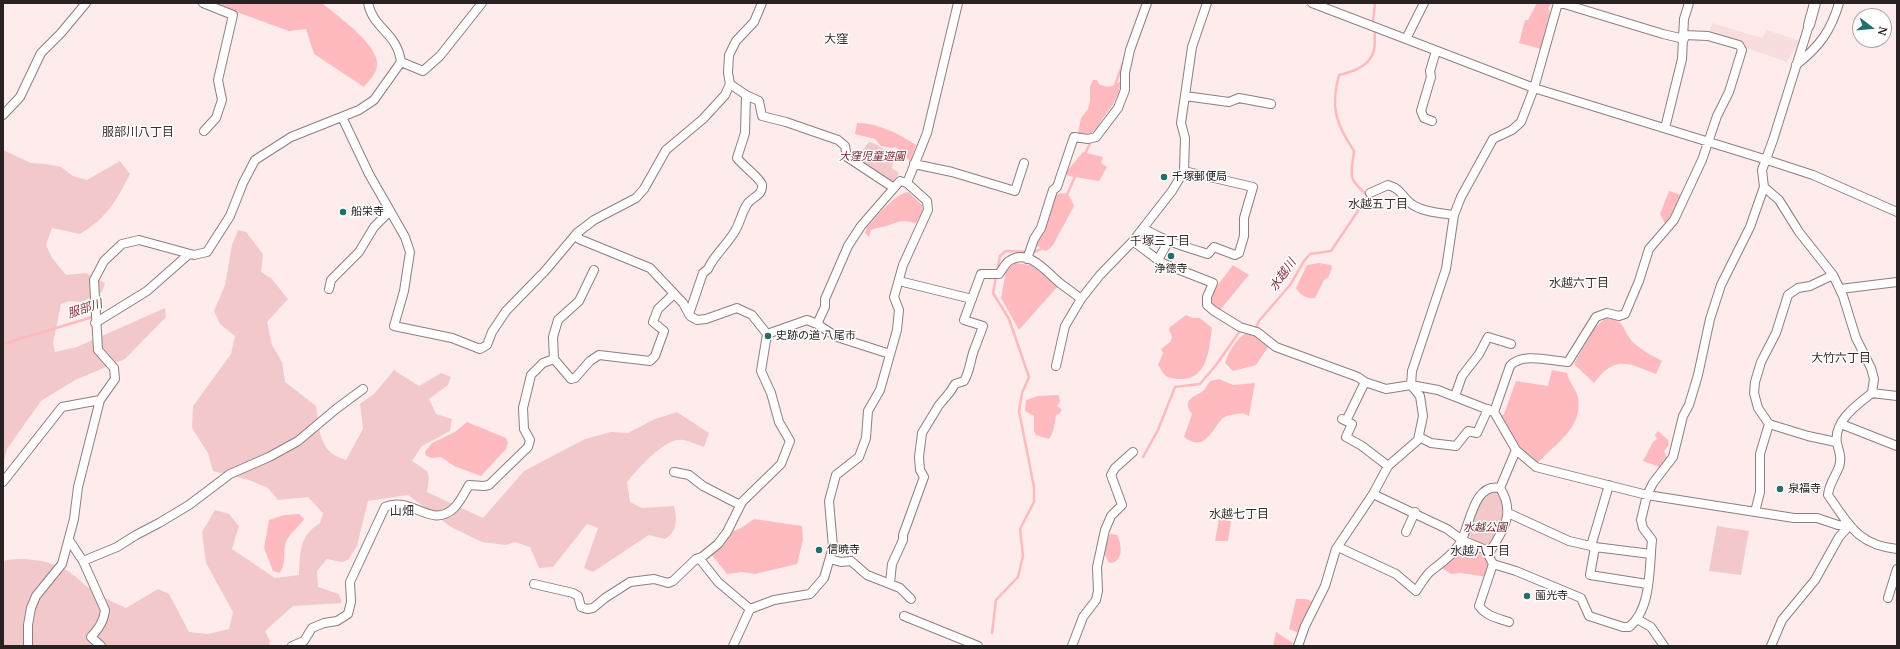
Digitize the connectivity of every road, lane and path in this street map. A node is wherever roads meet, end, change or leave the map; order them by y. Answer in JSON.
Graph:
{"nodes":[{"id":1,"x":86,"y":3,"type":"edge"},
{"id":2,"x":203,"y":3,"type":"edge"},
{"id":3,"x":368,"y":3,"type":"edge"},
{"id":4,"x":482,"y":3,"type":"edge"},
{"id":5,"x":762,"y":3,"type":"edge"},
{"id":6,"x":958,"y":3,"type":"edge"},
{"id":7,"x":1147,"y":3,"type":"edge"},
{"id":8,"x":1207,"y":3,"type":"edge"},
{"id":9,"x":1312,"y":3,"type":"edge"},
{"id":10,"x":1424,"y":3,"type":"edge"},
{"id":11,"x":1558,"y":3,"type":"edge"},
{"id":12,"x":1562,"y":3,"type":"edge"},
{"id":13,"x":1689,"y":3,"type":"edge"},
{"id":14,"x":1815,"y":3,"type":"edge"},
{"id":15,"x":1839,"y":3,"type":"edge"},
{"id":16,"x":1809,"y":25,"type":"joint"},
{"id":17,"x":1684,"y":37,"type":"junction"},
{"id":18,"x":1406,"y":39,"type":"junction"},
{"id":19,"x":1436,"y":51,"type":"junction"},
{"id":20,"x":401,"y":62,"type":"junction"},
{"id":21,"x":1796,"y":65,"type":"junction"},
{"id":22,"x":730,"y":84,"type":"junction"},
{"id":23,"x":1534,"y":88,"type":"junction"},
{"id":24,"x":746,"y":95,"type":"junction"},
{"id":25,"x":1185,"y":96,"type":"junction"},
{"id":26,"x":1270,"y":104,"type":"dead end"},
{"id":27,"x":3,"y":115,"type":"edge"},
{"id":28,"x":342,"y":117,"type":"junction"},
{"id":29,"x":1432,"y":121,"type":"dead end"},
{"id":30,"x":1665,"y":128,"type":"junction"},
{"id":31,"x":204,"y":131,"type":"dead end"},
{"id":32,"x":1708,"y":141,"type":"junction"},
{"id":33,"x":1764,"y":159,"type":"junction"},
{"id":34,"x":1024,"y":163,"type":"dead end"},
{"id":35,"x":914,"y":164,"type":"junction"},
{"id":36,"x":1184,"y":171,"type":"junction"},
{"id":37,"x":907,"y":183,"type":"junction"},
{"id":38,"x":1764,"y":187,"type":"junction"},
{"id":39,"x":894,"y":188,"type":"junction"},
{"id":40,"x":1370,"y":193,"type":"dead end"},
{"id":41,"x":390,"y":210,"type":"junction"},
{"id":42,"x":1897,"y":212,"type":"edge"},
{"id":43,"x":1454,"y":215,"type":"junction"},
{"id":44,"x":1143,"y":228,"type":"junction"},
{"id":45,"x":577,"y":233,"type":"junction"},
{"id":46,"x":1133,"y":241,"type":"junction"},
{"id":47,"x":1168,"y":242,"type":"junction"},
{"id":48,"x":189,"y":254,"type":"junction"},
{"id":49,"x":1027,"y":259,"type":"junction"},
{"id":50,"x":1158,"y":260,"type":"junction"},
{"id":51,"x":594,"y":270,"type":"dead end"},
{"id":52,"x":1834,"y":275,"type":"junction"},
{"id":53,"x":899,"y":281,"type":"junction"},
{"id":54,"x":1897,"y":282,"type":"edge"},
{"id":55,"x":1840,"y":288,"type":"junction"},
{"id":56,"x":329,"y":290,"type":"dead end"},
{"id":57,"x":674,"y":294,"type":"junction"},
{"id":58,"x":972,"y":299,"type":"junction"},
{"id":59,"x":1081,"y":299,"type":"junction"},
{"id":60,"x":689,"y":314,"type":"junction"},
{"id":61,"x":96,"y":322,"type":"junction"},
{"id":62,"x":817,"y":324,"type":"junction"},
{"id":63,"x":767,"y":334,"type":"junction"},
{"id":64,"x":1511,"y":344,"type":"dead end"},
{"id":65,"x":890,"y":354,"type":"junction"},
{"id":66,"x":554,"y":359,"type":"junction"},
{"id":67,"x":1056,"y":366,"type":"dead end"},
{"id":68,"x":1365,"y":382,"type":"junction"},
{"id":69,"x":1411,"y":384,"type":"junction"},
{"id":70,"x":363,"y":389,"type":"dead end"},
{"id":71,"x":1872,"y":392,"type":"junction"},
{"id":72,"x":1455,"y":396,"type":"junction"},
{"id":73,"x":1897,"y":396,"type":"edge"},
{"id":74,"x":100,"y":400,"type":"junction"},
{"id":75,"x":1491,"y":410,"type":"junction"},
{"id":76,"x":1769,"y":424,"type":"junction"},
{"id":77,"x":1841,"y":424,"type":"junction"},
{"id":78,"x":1419,"y":437,"type":"junction"},
{"id":79,"x":1836,"y":442,"type":"junction"},
{"id":80,"x":1897,"y":446,"type":"edge"},
{"id":81,"x":1516,"y":450,"type":"junction"},
{"id":82,"x":1133,"y":452,"type":"dead end"},
{"id":83,"x":1388,"y":466,"type":"junction"},
{"id":84,"x":674,"y":472,"type":"dead end"},
{"id":85,"x":3,"y":482,"type":"edge"},
{"id":86,"x":1610,"y":485,"type":"junction"},
{"id":87,"x":1500,"y":488,"type":"junction"},
{"id":88,"x":1373,"y":494,"type":"junction"},
{"id":89,"x":1647,"y":495,"type":"junction"},
{"id":90,"x":740,"y":505,"type":"junction"},
{"id":91,"x":1415,"y":512,"type":"junction"},
{"id":92,"x":1755,"y":512,"type":"junction"},
{"id":93,"x":1508,"y":513,"type":"junction"},
{"id":94,"x":1849,"y":526,"type":"junction"},
{"id":95,"x":1406,"y":532,"type":"dead end"},
{"id":96,"x":69,"y":540,"type":"junction"},
{"id":97,"x":1462,"y":540,"type":"junction"},
{"id":98,"x":1593,"y":546,"type":"junction"},
{"id":99,"x":1338,"y":547,"type":"junction"},
{"id":100,"x":1896,"y":551,"type":"edge"},
{"id":101,"x":1489,"y":553,"type":"junction"},
{"id":102,"x":1651,"y":554,"type":"junction"},
{"id":103,"x":699,"y":558,"type":"junction"},
{"id":104,"x":830,"y":559,"type":"junction"},
{"id":105,"x":84,"y":561,"type":"junction"},
{"id":106,"x":1493,"y":564,"type":"junction"},
{"id":107,"x":1897,"y":570,"type":"edge"},
{"id":108,"x":890,"y":583,"type":"junction"},
{"id":109,"x":534,"y":584,"type":"dead end"},
{"id":110,"x":1647,"y":584,"type":"junction"},
{"id":111,"x":1888,"y":598,"type":"dead end"},
{"id":112,"x":911,"y":599,"type":"dead end"},
{"id":113,"x":750,"y":609,"type":"junction"},
{"id":114,"x":904,"y":616,"type":"dead end"},
{"id":115,"x":1637,"y":619,"type":"junction"},
{"id":116,"x":1509,"y":622,"type":"dead end"},
{"id":117,"x":28,"y":646,"type":"edge"},
{"id":118,"x":100,"y":646,"type":"edge"},
{"id":119,"x":292,"y":646,"type":"edge"},
{"id":120,"x":733,"y":646,"type":"edge"},
{"id":121,"x":978,"y":646,"type":"edge"},
{"id":122,"x":1072,"y":646,"type":"edge"},
{"id":123,"x":1298,"y":646,"type":"edge"},
{"id":124,"x":1664,"y":646,"type":"edge"},
{"id":125,"x":1771,"y":646,"type":"edge"}],
"edges":[{"from":1,"to":27,"type":"street"},
{"from":2,"to":31,"type":"street"},
{"from":3,"to":20,"type":"street"},
{"from":4,"to":20,"type":"street"},
{"from":5,"to":22,"type":"street"},
{"from":6,"to":35,"type":"street"},
{"from":7,"to":49,"type":"street"},
{"from":8,"to":25,"type":"street"},
{"from":9,"to":18,"type":"street"},
{"from":10,"to":18,"type":"street"},
{"from":11,"to":23,"type":"street"},
{"from":12,"to":17,"type":"street"},
{"from":13,"to":17,"type":"street"},
{"from":14,"to":16,"type":"street"},
{"from":15,"to":21,"type":"street"},
{"from":16,"to":21,"type":"street"},
{"from":17,"to":30,"type":"street"},
{"from":17,"to":32,"type":"street"},
{"from":18,"to":19,"type":"street"},
{"from":19,"to":23,"type":"street"},
{"from":19,"to":29,"type":"street"},
{"from":20,"to":28,"type":"street"},
{"from":21,"to":33,"type":"street"},
{"from":22,"to":24,"type":"street"},
{"from":22,"to":45,"type":"street"},
{"from":23,"to":30,"type":"street"},
{"from":23,"to":43,"type":"street"},
{"from":24,"to":39,"type":"street"},
{"from":24,"to":60,"type":"street"},
{"from":25,"to":26,"type":"street"},
{"from":25,"to":36,"type":"street"},
{"from":28,"to":41,"type":"street"},
{"from":28,"to":48,"type":"street"},
{"from":30,"to":32,"type":"street"},
{"from":32,"to":33,"type":"street"},
{"from":32,"to":75,"type":"street"},
{"from":33,"to":38,"type":"street"},
{"from":33,"to":42,"type":"street"},
{"from":34,"to":35,"type":"street"},
{"from":35,"to":37,"type":"street"},
{"from":36,"to":44,"type":"street"},
{"from":36,"to":47,"type":"street"},
{"from":37,"to":39,"type":"street"},
{"from":37,"to":53,"type":"street"},
{"from":38,"to":52,"type":"street"},
{"from":38,"to":89,"type":"street"},
{"from":39,"to":62,"type":"street"},
{"from":40,"to":43,"type":"street"},
{"from":41,"to":45,"type":"street"},
{"from":41,"to":56,"type":"street"},
{"from":43,"to":69,"type":"street"},
{"from":44,"to":46,"type":"street"},
{"from":44,"to":47,"type":"street"},
{"from":45,"to":57,"type":"street"},
{"from":46,"to":50,"type":"street"},
{"from":46,"to":59,"type":"street"},
{"from":47,"to":50,"type":"street"},
{"from":48,"to":61,"type":"street"},
{"from":48,"to":61,"type":"street"},
{"from":49,"to":58,"type":"street"},
{"from":49,"to":59,"type":"street"},
{"from":50,"to":68,"type":"street"},
{"from":51,"to":66,"type":"street"},
{"from":52,"to":55,"type":"street"},
{"from":52,"to":76,"type":"street"},
{"from":53,"to":58,"type":"street"},
{"from":53,"to":65,"type":"street"},
{"from":54,"to":55,"type":"street"},
{"from":55,"to":71,"type":"street"},
{"from":57,"to":60,"type":"street"},
{"from":57,"to":66,"type":"street"},
{"from":58,"to":108,"type":"street"},
{"from":59,"to":67,"type":"street"},
{"from":60,"to":63,"type":"street"},
{"from":61,"to":74,"type":"street"},
{"from":62,"to":63,"type":"street"},
{"from":62,"to":65,"type":"street"},
{"from":63,"to":90,"type":"street"},
{"from":64,"to":72,"type":"street"},
{"from":65,"to":104,"type":"street"},
{"from":66,"to":119,"type":"street"},
{"from":68,"to":69,"type":"street"},
{"from":68,"to":83,"type":"street"},
{"from":69,"to":72,"type":"street"},
{"from":69,"to":78,"type":"street"},
{"from":70,"to":105,"type":"street"},
{"from":71,"to":73,"type":"street"},
{"from":71,"to":77,"type":"street"},
{"from":72,"to":75,"type":"street"},
{"from":74,"to":85,"type":"street"},
{"from":74,"to":96,"type":"street"},
{"from":75,"to":78,"type":"street"},
{"from":75,"to":81,"type":"street"},
{"from":76,"to":79,"type":"street"},
{"from":76,"to":92,"type":"street"},
{"from":77,"to":79,"type":"street"},
{"from":77,"to":80,"type":"street"},
{"from":78,"to":83,"type":"street"},
{"from":79,"to":94,"type":"street"},
{"from":81,"to":86,"type":"street"},
{"from":81,"to":87,"type":"street"},
{"from":82,"to":122,"type":"street"},
{"from":83,"to":88,"type":"street"},
{"from":84,"to":90,"type":"street"},
{"from":86,"to":89,"type":"street"},
{"from":86,"to":98,"type":"street"},
{"from":87,"to":93,"type":"street"},
{"from":87,"to":97,"type":"street"},
{"from":88,"to":91,"type":"street"},
{"from":88,"to":99,"type":"street"},
{"from":89,"to":92,"type":"street"},
{"from":89,"to":102,"type":"street"},
{"from":90,"to":103,"type":"street"},
{"from":91,"to":95,"type":"street"},
{"from":91,"to":97,"type":"street"},
{"from":92,"to":94,"type":"street"},
{"from":93,"to":98,"type":"street"},
{"from":93,"to":101,"type":"street"},
{"from":94,"to":100,"type":"street"},
{"from":94,"to":125,"type":"street"},
{"from":96,"to":105,"type":"street"},
{"from":96,"to":117,"type":"street"},
{"from":97,"to":99,"type":"street"},
{"from":97,"to":101,"type":"street"},
{"from":98,"to":102,"type":"street"},
{"from":98,"to":110,"type":"street"},
{"from":99,"to":123,"type":"street"},
{"from":101,"to":106,"type":"street"},
{"from":102,"to":110,"type":"street"},
{"from":103,"to":109,"type":"street"},
{"from":103,"to":113,"type":"street"},
{"from":104,"to":108,"type":"street"},
{"from":104,"to":113,"type":"street"},
{"from":105,"to":118,"type":"street"},
{"from":106,"to":115,"type":"street"},
{"from":106,"to":116,"type":"street"},
{"from":107,"to":111,"type":"street"},
{"from":108,"to":112,"type":"street"},
{"from":110,"to":115,"type":"street"},
{"from":113,"to":120,"type":"street"},
{"from":114,"to":121,"type":"street"},
{"from":115,"to":124,"type":"street"}]}
